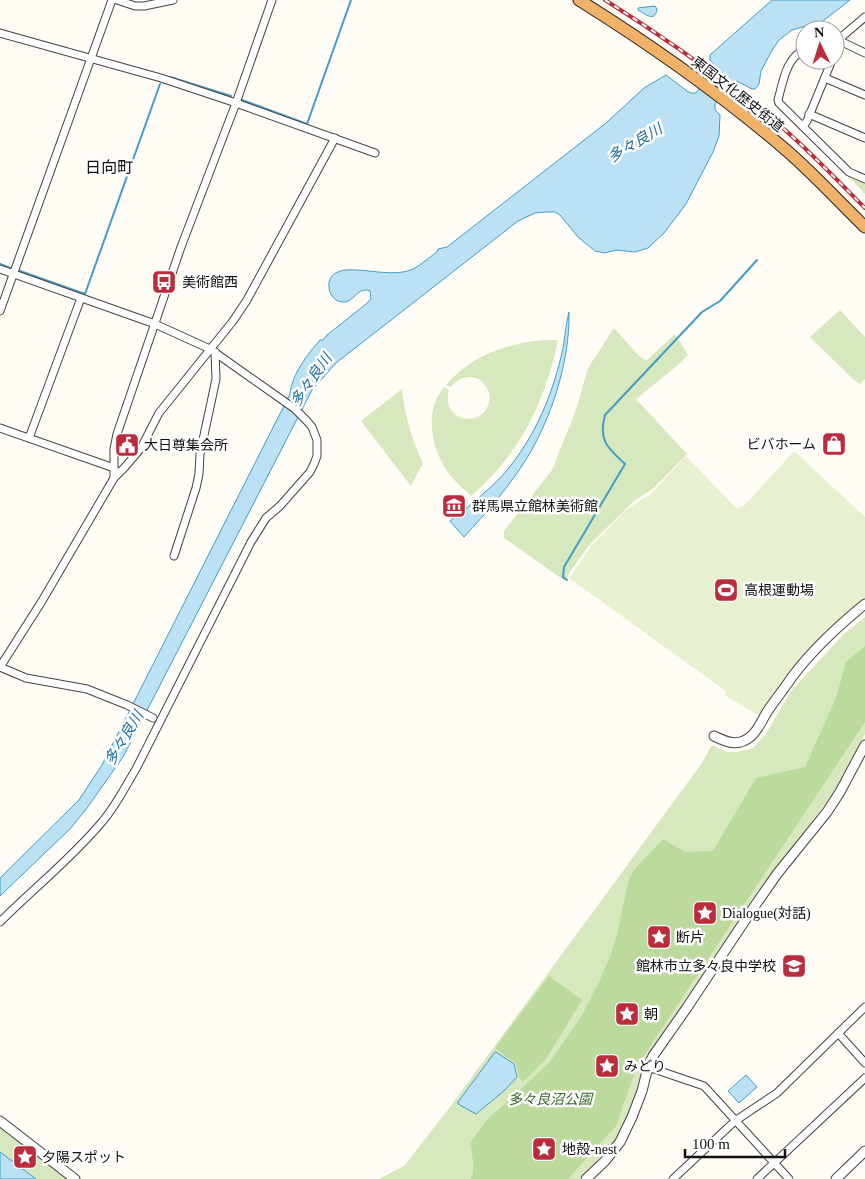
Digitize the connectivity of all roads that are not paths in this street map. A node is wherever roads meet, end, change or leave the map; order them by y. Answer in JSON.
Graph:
{"nodes":[{"id":1,"x":112,"y":0,"type":"edge"},
{"id":2,"x":117,"y":0,"type":"edge"},
{"id":3,"x":173,"y":0,"type":"edge"},
{"id":4,"x":272,"y":0,"type":"edge"},
{"id":5,"x":579,"y":0,"type":"edge"},
{"id":6,"x":865,"y":17,"type":"edge"},
{"id":7,"x":0,"y":33,"type":"edge"},
{"id":8,"x":845,"y":34,"type":"edge"},
{"id":9,"x":845,"y":44,"type":"edge"},
{"id":10,"x":865,"y":52,"type":"edge"},
{"id":11,"x":795,"y":57,"type":"edge"},
{"id":12,"x":91,"y":58,"type":"junction"},
{"id":13,"x":828,"y":70,"type":"edge"},
{"id":14,"x":825,"y":78,"type":"junction"},
{"id":15,"x":865,"y":95,"type":"edge"},
{"id":16,"x":236,"y":103,"type":"junction"},
{"id":17,"x":809,"y":114,"type":"junction"},
{"id":18,"x":802,"y":126,"type":"junction"},
{"id":19,"x":334,"y":138,"type":"junction"},
{"id":20,"x":865,"y":138,"type":"edge"},
{"id":21,"x":375,"y":152,"type":"dead end"},
{"id":22,"x":865,"y":179,"type":"edge"},
{"id":23,"x":865,"y":227,"type":"edge"},
{"id":24,"x":0,"y":268,"type":"edge"},
{"id":25,"x":13,"y":273,"type":"junction"},
{"id":26,"x":81,"y":298,"type":"junction"},
{"id":27,"x":0,"y":311,"type":"edge"},
{"id":28,"x":155,"y":324,"type":"junction"},
{"id":29,"x":213,"y":350,"type":"junction"},
{"id":30,"x":0,"y":428,"type":"edge"},
{"id":31,"x":29,"y":438,"type":"junction"},
{"id":32,"x":114,"y":468,"type":"junction"},
{"id":33,"x":114,"y":478,"type":"junction"},
{"id":34,"x":174,"y":556,"type":"dead end"},
{"id":35,"x":865,"y":604,"type":"edge"},
{"id":36,"x":153,"y":718,"type":"dead end"},
{"id":37,"x":714,"y":736,"type":"dead end"},
{"id":38,"x":865,"y":744,"type":"edge"},
{"id":39,"x":0,"y":922,"type":"edge"},
{"id":40,"x":865,"y":1008,"type":"edge"},
{"id":41,"x":838,"y":1033,"type":"junction"},
{"id":42,"x":865,"y":1063,"type":"edge"},
{"id":43,"x":648,"y":1067,"type":"junction"},
{"id":44,"x":865,"y":1078,"type":"edge"},
{"id":45,"x":735,"y":1121,"type":"junction"},
{"id":46,"x":0,"y":1122,"type":"edge"},
{"id":47,"x":865,"y":1151,"type":"edge"},
{"id":48,"x":774,"y":1164,"type":"junction"},
{"id":49,"x":75,"y":1179,"type":"edge"},
{"id":50,"x":586,"y":1179,"type":"edge"},
{"id":51,"x":673,"y":1179,"type":"edge"},
{"id":52,"x":757,"y":1179,"type":"edge"},
{"id":53,"x":789,"y":1179,"type":"edge"},
{"id":54,"x":836,"y":1179,"type":"edge"}],
"edges":[{"from":1,"to":12,"type":"street"},
{"from":2,"to":3,"type":"street"},
{"from":4,"to":16,"type":"street"},
{"from":5,"to":23,"type":"highway","name":"東国文化歴史街道"},
{"from":6,"to":8,"type":"street"},
{"from":7,"to":12,"type":"street"},
{"from":9,"to":10,"type":"street"},
{"from":11,"to":18,"type":"street"},
{"from":12,"to":16,"type":"street"},
{"from":12,"to":25,"type":"street"},
{"from":13,"to":14,"type":"street"},
{"from":14,"to":15,"type":"street"},
{"from":14,"to":17,"type":"street"},
{"from":16,"to":19,"type":"street"},
{"from":16,"to":28,"type":"street"},
{"from":17,"to":18,"type":"street"},
{"from":17,"to":20,"type":"street"},
{"from":18,"to":22,"type":"street"},
{"from":19,"to":21,"type":"street"},
{"from":19,"to":29,"type":"street"},
{"from":24,"to":25,"type":"street"},
{"from":25,"to":26,"type":"street"},
{"from":25,"to":27,"type":"street"},
{"from":26,"to":28,"type":"street"},
{"from":26,"to":31,"type":"street"},
{"from":28,"to":29,"type":"street"},
{"from":28,"to":32,"type":"street"},
{"from":29,"to":33,"type":"street"},
{"from":29,"to":34,"type":"street"},
{"from":29,"to":39,"type":"street"},
{"from":30,"to":31,"type":"street"},
{"from":31,"to":32,"type":"street"},
{"from":32,"to":33,"type":"street"},
{"from":33,"to":36,"type":"street"},
{"from":35,"to":37,"type":"street"},
{"from":38,"to":43,"type":"street"},
{"from":40,"to":41,"type":"street"},
{"from":41,"to":42,"type":"street"},
{"from":41,"to":45,"type":"street"},
{"from":43,"to":45,"type":"street"},
{"from":43,"to":50,"type":"street"},
{"from":44,"to":48,"type":"street"},
{"from":45,"to":48,"type":"street"},
{"from":45,"to":51,"type":"street"},
{"from":46,"to":49,"type":"street"},
{"from":47,"to":54,"type":"street"},
{"from":48,"to":52,"type":"street"},
{"from":48,"to":53,"type":"street"}]}
